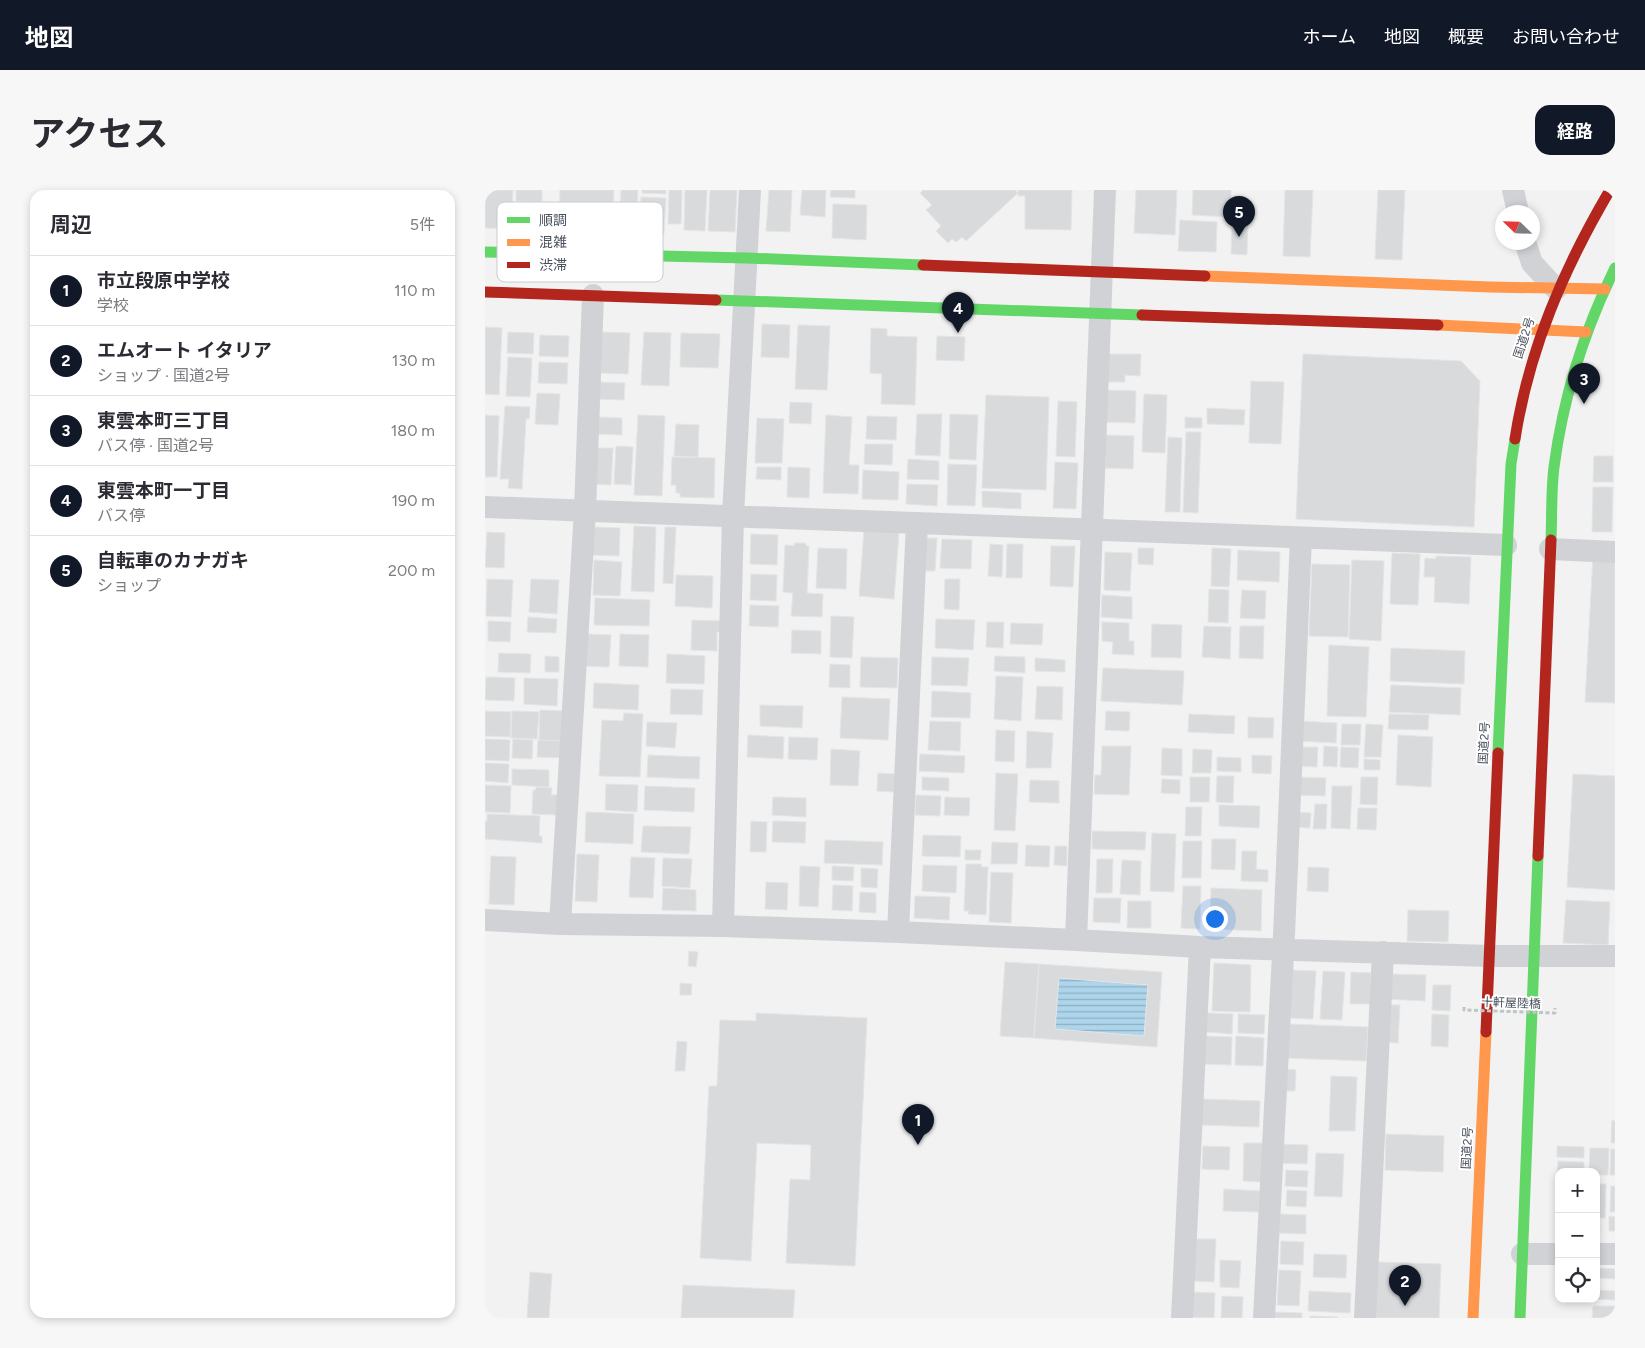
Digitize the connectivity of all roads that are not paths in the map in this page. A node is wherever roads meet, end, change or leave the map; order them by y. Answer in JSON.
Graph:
{"nodes":[{"id":1,"x":750,"y":190,"type":"edge"},
{"id":2,"x":1105,"y":190,"type":"edge"},
{"id":3,"x":1513,"y":190,"type":"edge"},
{"id":4,"x":1610,"y":190,"type":"edge"},
{"id":5,"x":1517,"y":205,"type":"edge"},
{"id":6,"x":1528,"y":250,"type":"edge"},
{"id":7,"x":663,"y":256,"type":"edge"},
{"id":8,"x":747,"y":258,"type":"junction"},
{"id":9,"x":1615,"y":268,"type":"edge"},
{"id":10,"x":1102,"y":271,"type":"junction"},
{"id":11,"x":1556,"y":288,"type":"junction"},
{"id":12,"x":1610,"y":288,"type":"edge"},
{"id":13,"x":485,"y":292,"type":"edge"},
{"id":14,"x":593,"y":296,"type":"junction"},
{"id":15,"x":745,"y":301,"type":"junction"},
{"id":16,"x":1100,"y":314,"type":"junction"},
{"id":17,"x":1541,"y":330,"type":"junction"},
{"id":18,"x":1586,"y":332,"type":"junction"},
{"id":19,"x":485,"y":507,"type":"edge"},
{"id":20,"x":585,"y":510,"type":"junction"},
{"id":21,"x":733,"y":516,"type":"junction"},
{"id":22,"x":917,"y":523,"type":"junction"},
{"id":23,"x":1092,"y":530,"type":"junction"},
{"id":24,"x":1301,"y":538,"type":"junction"},
{"id":25,"x":1506,"y":545,"type":"junction"},
{"id":26,"x":1550,"y":549,"type":"junction"},
{"id":27,"x":1615,"y":552,"type":"edge"},
{"id":28,"x":485,"y":920,"type":"edge"},
{"id":29,"x":560,"y":924,"type":"junction"},
{"id":30,"x":723,"y":926,"type":"junction"},
{"id":31,"x":898,"y":932,"type":"junction"},
{"id":32,"x":1076,"y":940,"type":"junction"},
{"id":33,"x":1200,"y":947,"type":"junction"},
{"id":34,"x":1282,"y":948,"type":"junction"},
{"id":35,"x":1383,"y":952,"type":"junction"},
{"id":36,"x":1535,"y":955,"type":"junction"},
{"id":37,"x":1489,"y":956,"type":"junction"},
{"id":38,"x":1615,"y":956,"type":"edge"},
{"id":39,"x":1522,"y":1254,"type":"junction"},
{"id":40,"x":1555,"y":1254,"type":"edge"},
{"id":41,"x":1600,"y":1254,"type":"edge"},
{"id":42,"x":1615,"y":1254,"type":"edge"},
{"id":43,"x":1182,"y":1318,"type":"edge"},
{"id":44,"x":1264,"y":1318,"type":"edge"},
{"id":45,"x":1365,"y":1318,"type":"edge"},
{"id":46,"x":1473,"y":1318,"type":"edge"},
{"id":47,"x":1519,"y":1318,"type":"edge"}],
"edges":[{"from":1,"to":8,"type":"street"},
{"from":2,"to":10,"type":"street"},
{"from":3,"to":5,"type":"street"},
{"from":4,"to":11,"type":"main road","name":"国道2号"},
{"from":6,"to":11,"type":"street"},
{"from":7,"to":8,"type":"main road"},
{"from":8,"to":10,"type":"main road"},
{"from":8,"to":15,"type":"street"},
{"from":9,"to":12,"type":"main road"},
{"from":10,"to":11,"type":"main road"},
{"from":10,"to":16,"type":"street"},
{"from":11,"to":12,"type":"main road"},
{"from":11,"to":17,"type":"main road","name":"国道2号"},
{"from":12,"to":18,"type":"main road"},
{"from":13,"to":14,"type":"main road"},
{"from":14,"to":15,"type":"main road"},
{"from":14,"to":20,"type":"street"},
{"from":15,"to":16,"type":"main road"},
{"from":15,"to":21,"type":"street"},
{"from":16,"to":17,"type":"main road"},
{"from":16,"to":23,"type":"street"},
{"from":17,"to":18,"type":"main road"},
{"from":17,"to":25,"type":"main road","name":"国道2号"},
{"from":18,"to":26,"type":"main road"},
{"from":19,"to":20,"type":"street"},
{"from":20,"to":21,"type":"street"},
{"from":20,"to":29,"type":"street"},
{"from":21,"to":22,"type":"street"},
{"from":21,"to":30,"type":"street"},
{"from":22,"to":23,"type":"street"},
{"from":22,"to":31,"type":"street"},
{"from":23,"to":24,"type":"street"},
{"from":23,"to":32,"type":"street"},
{"from":24,"to":25,"type":"street"},
{"from":24,"to":34,"type":"street"},
{"from":25,"to":37,"type":"main road","name":"国道2号"},
{"from":26,"to":27,"type":"street"},
{"from":26,"to":36,"type":"main road"},
{"from":28,"to":29,"type":"street"},
{"from":29,"to":30,"type":"street"},
{"from":30,"to":31,"type":"street"},
{"from":31,"to":32,"type":"street"},
{"from":32,"to":33,"type":"street"},
{"from":33,"to":34,"type":"street"},
{"from":33,"to":43,"type":"street"},
{"from":34,"to":35,"type":"street"},
{"from":34,"to":44,"type":"street"},
{"from":35,"to":37,"type":"street"},
{"from":35,"to":45,"type":"street"},
{"from":36,"to":37,"type":"street"},
{"from":36,"to":38,"type":"street"},
{"from":36,"to":39,"type":"main road"},
{"from":37,"to":46,"type":"main road","name":"国道2号"},
{"from":39,"to":40,"type":"street"},
{"from":39,"to":47,"type":"main road"},
{"from":41,"to":42,"type":"street"}]}
